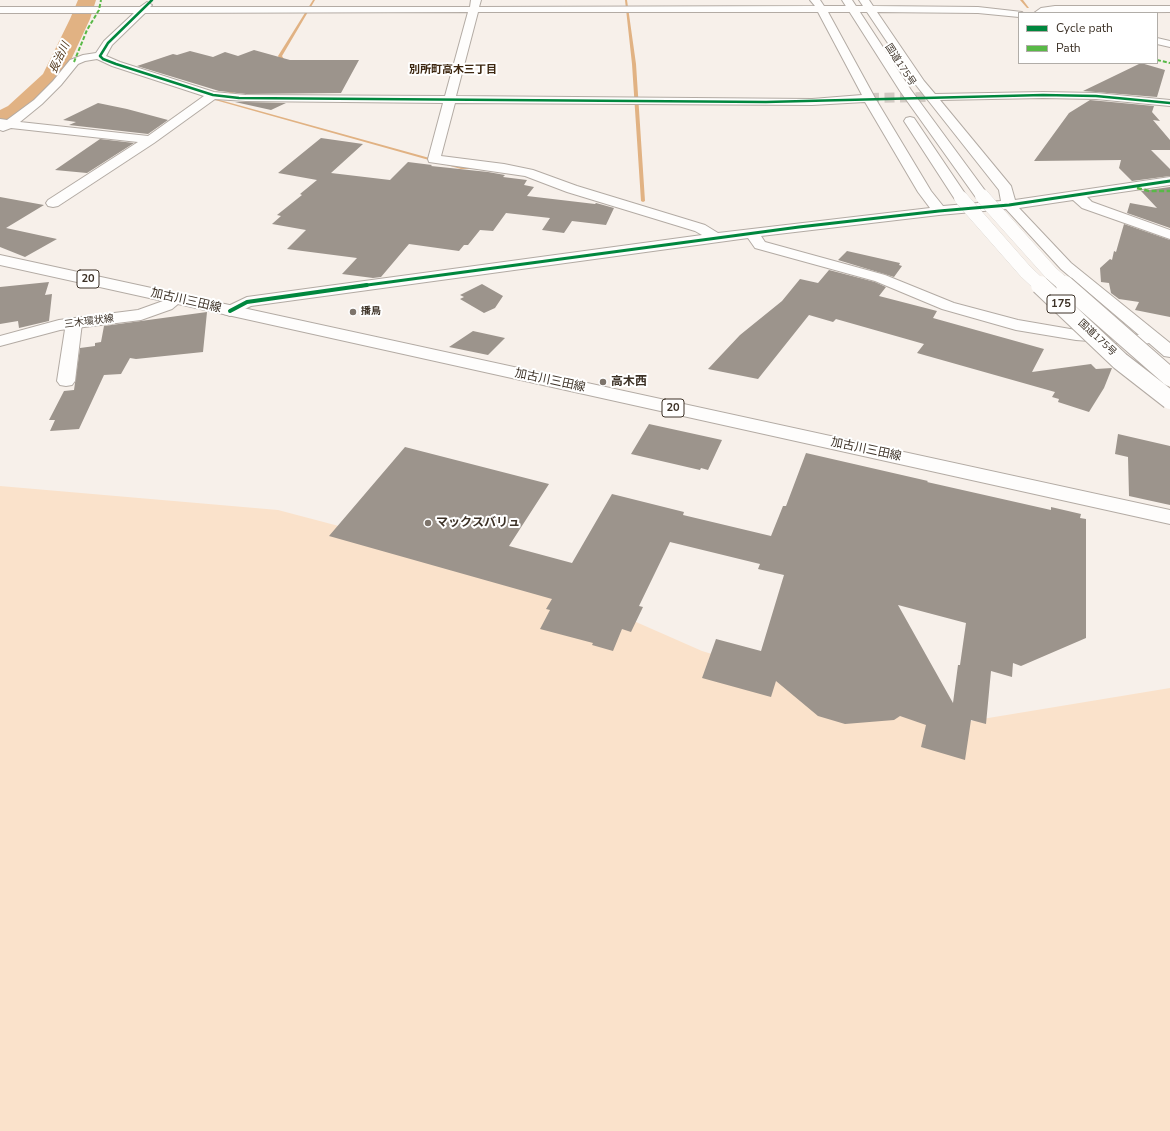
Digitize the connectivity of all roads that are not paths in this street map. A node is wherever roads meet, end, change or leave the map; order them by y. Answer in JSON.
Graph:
{"nodes":[{"id":1,"x":6,"y":0,"type":"edge"},
{"id":2,"x":152,"y":0,"type":"edge"},
{"id":3,"x":0,"y":3,"type":"edge"},
{"id":4,"x":475,"y":5,"type":"edge"},
{"id":5,"x":817,"y":5,"type":"edge"},
{"id":6,"x":834,"y":5,"type":"edge"},
{"id":7,"x":850,"y":5,"type":"edge"},
{"id":8,"x":867,"y":5,"type":"edge"},
{"id":9,"x":1170,"y":9,"type":"edge"},
{"id":10,"x":0,"y":10,"type":"edge"},
{"id":11,"x":142,"y":10,"type":"junction"},
{"id":12,"x":1041,"y":12,"type":"edge"},
{"id":13,"x":1018,"y":14,"type":"edge"},
{"id":14,"x":845,"y":22,"type":"dead end"},
{"id":15,"x":1158,"y":41,"type":"edge"},
{"id":16,"x":1170,"y":44,"type":"edge"},
{"id":17,"x":100,"y":56,"type":"junction"},
{"id":18,"x":886,"y":85,"type":"dead end"},
{"id":19,"x":213,"y":95,"type":"junction"},
{"id":20,"x":931,"y":97,"type":"junction"},
{"id":21,"x":869,"y":98,"type":"junction"},
{"id":22,"x":449,"y":99,"type":"junction"},
{"id":23,"x":1170,"y":104,"type":"edge"},
{"id":24,"x":3,"y":125,"type":"edge"},
{"id":25,"x":150,"y":140,"type":"junction"},
{"id":26,"x":1170,"y":181,"type":"edge"},
{"id":27,"x":1076,"y":195,"type":"junction"},
{"id":28,"x":53,"y":203,"type":"dead end"},
{"id":29,"x":1009,"y":205,"type":"junction"},
{"id":30,"x":939,"y":211,"type":"junction"},
{"id":31,"x":752,"y":234,"type":"junction"},
{"id":32,"x":1170,"y":235,"type":"edge"},
{"id":33,"x":716,"y":238,"type":"junction"},
{"id":34,"x":0,"y":260,"type":"edge"},
{"id":35,"x":175,"y":299,"type":"junction"},
{"id":36,"x":230,"y":311,"type":"junction"},
{"id":37,"x":74,"y":324,"type":"junction"},
{"id":38,"x":0,"y":341,"type":"edge"},
{"id":39,"x":1166,"y":346,"type":"edge"},
{"id":40,"x":1170,"y":377,"type":"edge"},
{"id":41,"x":66,"y":381,"type":"dead end"},
{"id":42,"x":1170,"y":400,"type":"edge"},
{"id":43,"x":1170,"y":517,"type":"edge"}],
"edges":[{"from":1,"to":3,"type":"main road"},
{"from":2,"to":11,"type":"main road"},
{"from":4,"to":5,"type":"main road"},
{"from":4,"to":11,"type":"main road"},
{"from":4,"to":22,"type":"main road"},
{"from":5,"to":6,"type":"main road"},
{"from":5,"to":21,"type":"main road"},
{"from":6,"to":7,"type":"main road"},
{"from":6,"to":14,"type":"main road"},
{"from":7,"to":8,"type":"main road"},
{"from":7,"to":40,"type":"main road","name":"国道175号","number":"175","bridge":true},
{"from":8,"to":13,"type":"main road"},
{"from":8,"to":20,"type":"main road"},
{"from":9,"to":12,"type":"main road"},
{"from":10,"to":11,"type":"main road"},
{"from":11,"to":17,"type":"main road"},
{"from":15,"to":16,"type":"main road"},
{"from":17,"to":19,"type":"main road"},
{"from":17,"to":24,"type":"main road"},
{"from":18,"to":42,"type":"main road","name":"国道175号","number":"175","bridge":true},
{"from":19,"to":22,"type":"main road"},
{"from":19,"to":25,"type":"main road"},
{"from":20,"to":23,"type":"main road"},
{"from":20,"to":29,"type":"main road"},
{"from":21,"to":22,"type":"main road"},
{"from":21,"to":30,"type":"main road"},
{"from":22,"to":33,"type":"main road"},
{"from":24,"to":25,"type":"main road"},
{"from":25,"to":28,"type":"main road"},
{"from":26,"to":27,"type":"main road"},
{"from":27,"to":29,"type":"main road"},
{"from":27,"to":32,"type":"main road"},
{"from":29,"to":30,"type":"main road"},
{"from":29,"to":39,"type":"main road"},
{"from":30,"to":31,"type":"main road"},
{"from":31,"to":33,"type":"main road"},
{"from":31,"to":39,"type":"main road"},
{"from":33,"to":36,"type":"main road"},
{"from":34,"to":35,"type":"main road","name":"加古川三田線","number":"20"},
{"from":35,"to":36,"type":"main road","name":"加古川三田線","number":"20"},
{"from":35,"to":37,"type":"main road","name":"三木環状線"},
{"from":36,"to":43,"type":"main road","name":"加古川三田線","number":"20"},
{"from":37,"to":38,"type":"main road","name":"三木環状線"},
{"from":37,"to":41,"type":"main road"}]}
